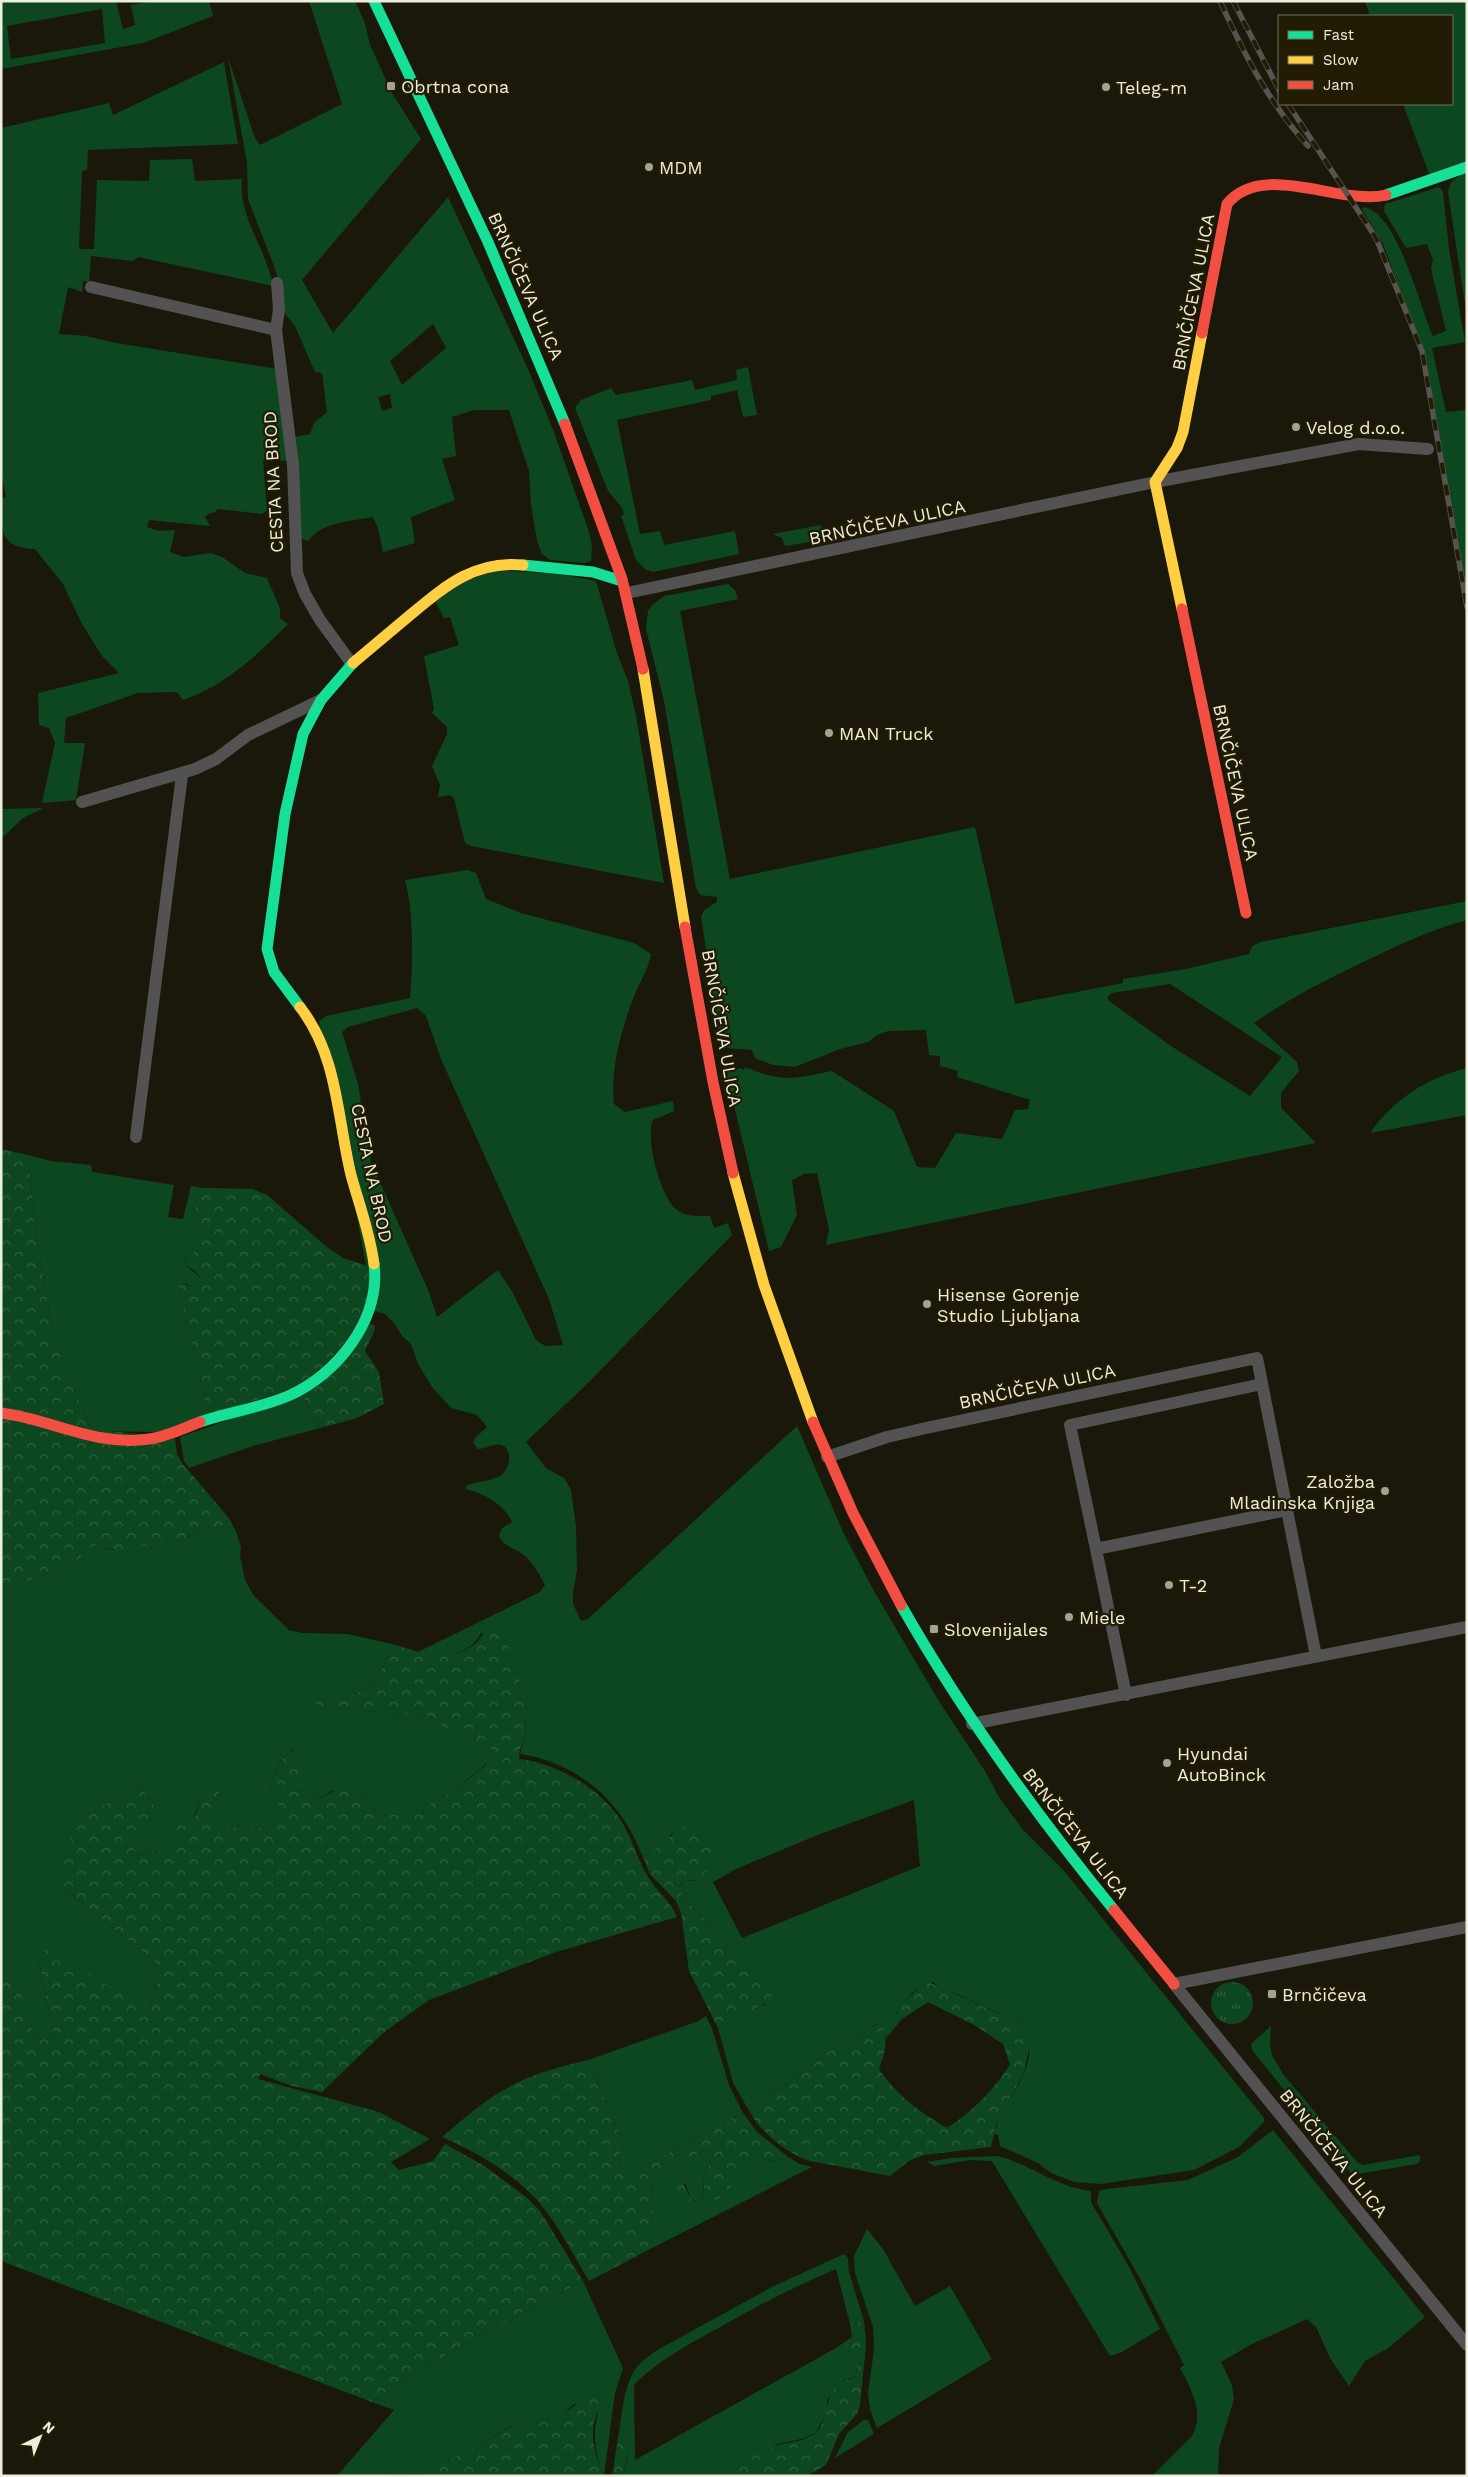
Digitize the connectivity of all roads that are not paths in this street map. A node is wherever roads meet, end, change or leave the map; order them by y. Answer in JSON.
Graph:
{"nodes":[{"id":1,"x":374,"y":1,"type":"edge"},
{"id":2,"x":1467,"y":167,"type":"edge"},
{"id":3,"x":277,"y":283,"type":"dead end"},
{"id":4,"x":91,"y":287,"type":"dead end"},
{"id":5,"x":276,"y":330,"type":"junction"},
{"id":6,"x":1428,"y":449,"type":"dead end"},
{"id":7,"x":1155,"y":482,"type":"junction"},
{"id":8,"x":622,"y":581,"type":"junction"},
{"id":9,"x":627,"y":593,"type":"junction"},
{"id":10,"x":352,"y":664,"type":"junction"},
{"id":11,"x":321,"y":700,"type":"junction"},
{"id":12,"x":182,"y":774,"type":"junction"},
{"id":13,"x":82,"y":802,"type":"dead end"},
{"id":14,"x":1246,"y":913,"type":"dead end"},
{"id":15,"x":136,"y":1137,"type":"dead end"},
{"id":16,"x":1262,"y":1384,"type":"junction"},
{"id":17,"x":1,"y":1413,"type":"edge"},
{"id":18,"x":827,"y":1457,"type":"junction"},
{"id":19,"x":1287,"y":1510,"type":"junction"},
{"id":20,"x":1096,"y":1549,"type":"junction"},
{"id":21,"x":1467,"y":1627,"type":"edge"},
{"id":22,"x":1316,"y":1656,"type":"junction"},
{"id":23,"x":1126,"y":1695,"type":"junction"},
{"id":24,"x":972,"y":1724,"type":"junction"},
{"id":25,"x":1467,"y":1927,"type":"edge"},
{"id":26,"x":1174,"y":1984,"type":"junction"},
{"id":27,"x":1467,"y":2345,"type":"edge"}],
"edges":[{"from":1,"to":8,"type":"street","name":"BRNČIČEVA ULICA"},
{"from":2,"to":7,"type":"street","name":"BRNČIČEVA ULICA"},
{"from":3,"to":5,"type":"street","name":"CESTA NA BROD"},
{"from":4,"to":5,"type":"street"},
{"from":5,"to":10,"type":"street","name":"CESTA NA BROD"},
{"from":6,"to":7,"type":"street","name":"BRNČIČEVA ULICA"},
{"from":7,"to":9,"type":"street","name":"BRNČIČEVA ULICA"},
{"from":7,"to":14,"type":"street","name":"BRNČIČEVA ULICA"},
{"from":8,"to":9,"type":"street","name":"BRNČIČEVA ULICA"},
{"from":8,"to":10,"type":"street","name":"CESTA NA BROD"},
{"from":9,"to":18,"type":"street","name":"BRNČIČEVA ULICA"},
{"from":10,"to":11,"type":"street","name":"CESTA NA BROD"},
{"from":11,"to":12,"type":"street"},
{"from":11,"to":17,"type":"street","name":"CESTA NA BROD"},
{"from":12,"to":13,"type":"street"},
{"from":12,"to":15,"type":"street"},
{"from":16,"to":18,"type":"street","name":"BRNČIČEVA ULICA"},
{"from":16,"to":19,"type":"street"},
{"from":16,"to":20,"type":"street"},
{"from":18,"to":24,"type":"street","name":"BRNČIČEVA ULICA"},
{"from":19,"to":20,"type":"street"},
{"from":19,"to":22,"type":"street"},
{"from":20,"to":23,"type":"street"},
{"from":21,"to":22,"type":"street"},
{"from":22,"to":23,"type":"street"},
{"from":23,"to":24,"type":"street"},
{"from":24,"to":26,"type":"street","name":"BRNČIČEVA ULICA"},
{"from":25,"to":26,"type":"street"},
{"from":26,"to":27,"type":"street","name":"BRNČIČEVA ULICA"}]}
